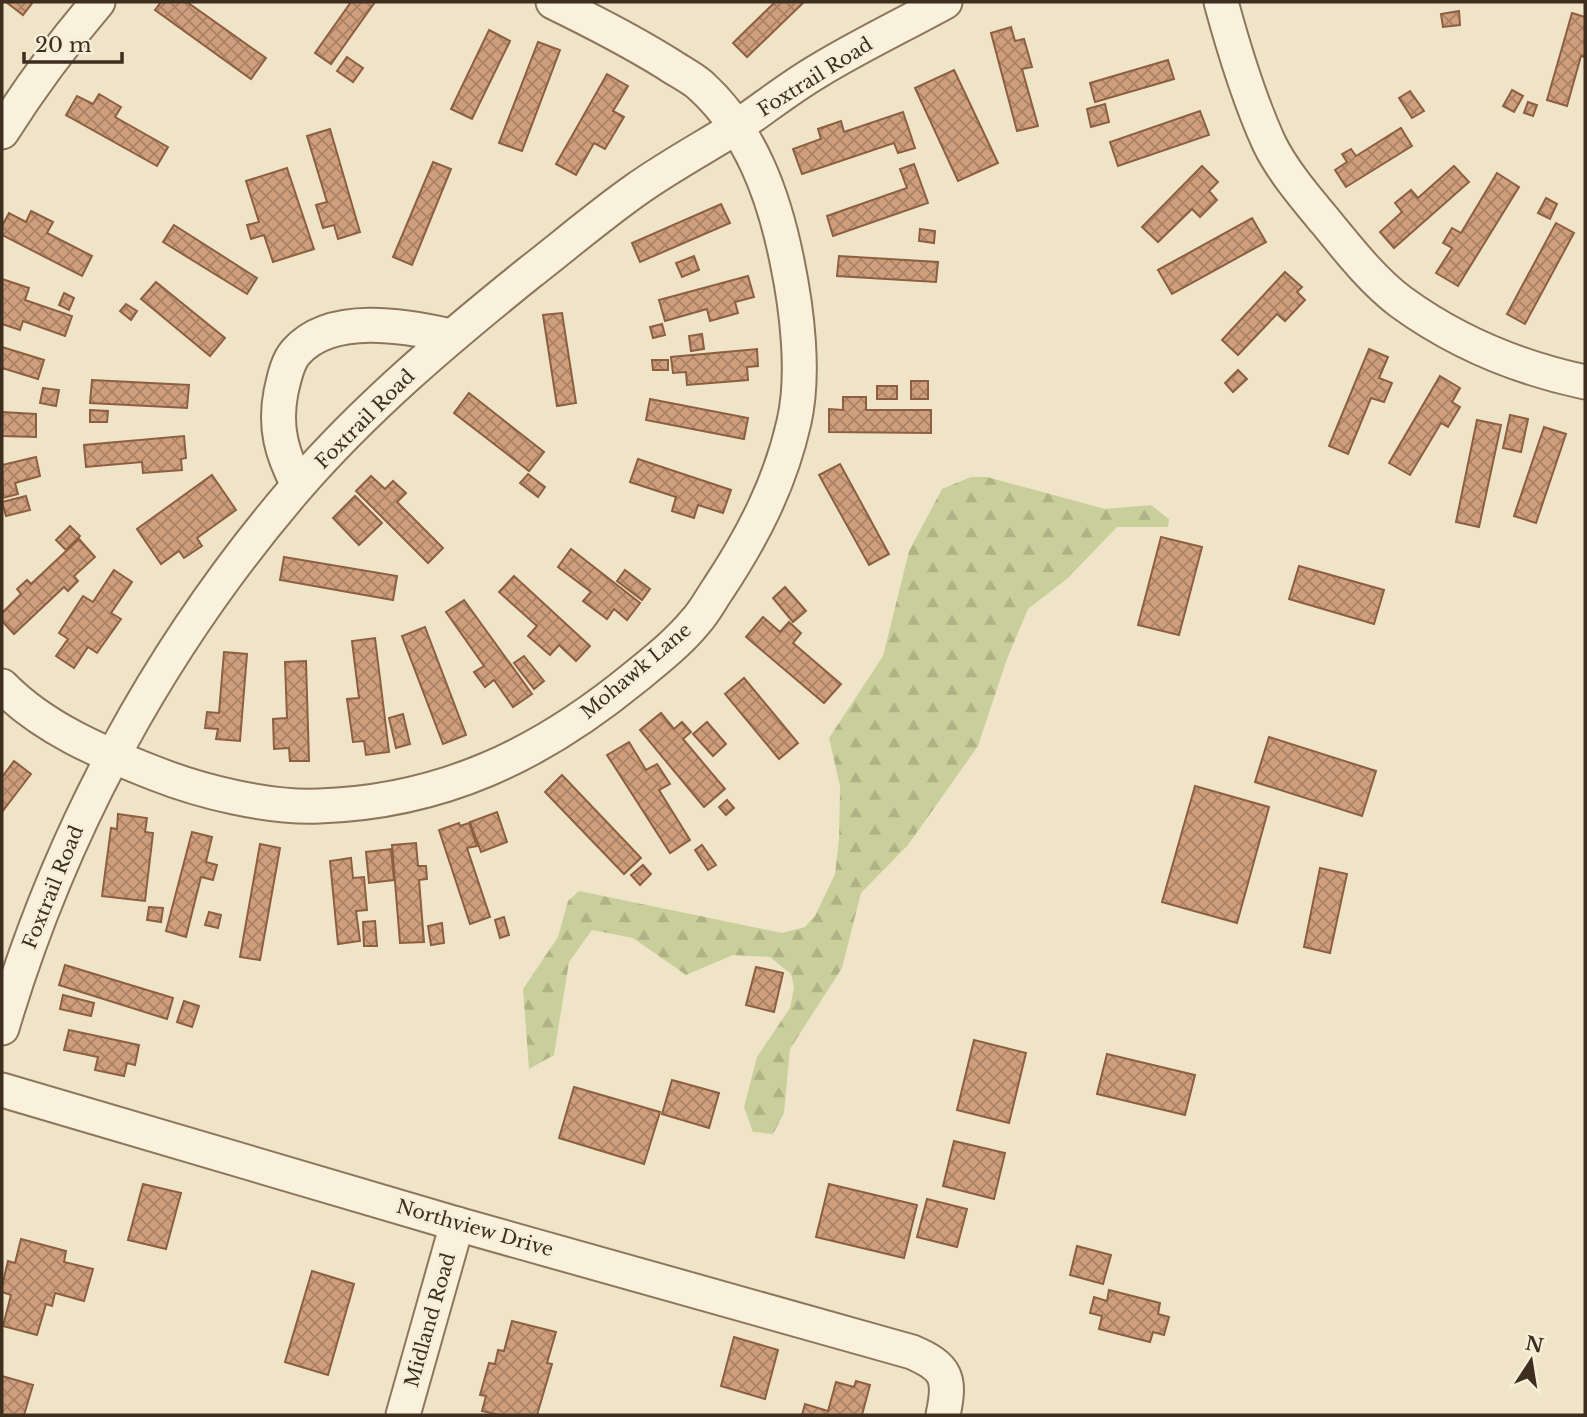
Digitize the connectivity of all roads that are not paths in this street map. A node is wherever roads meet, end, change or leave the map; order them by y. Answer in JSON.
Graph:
{"nodes":[{"id":1,"x":98,"y":2,"type":"edge"},
{"id":2,"x":553,"y":2,"type":"edge"},
{"id":3,"x":945,"y":2,"type":"edge"},
{"id":4,"x":1221,"y":2,"type":"edge"},
{"id":5,"x":737,"y":126,"type":"junction"},
{"id":6,"x":2,"y":132,"type":"edge"},
{"id":7,"x":451,"y":336,"type":"junction"},
{"id":8,"x":1585,"y":382,"type":"edge"},
{"id":9,"x":298,"y":485,"type":"junction"},
{"id":10,"x":2,"y":686,"type":"edge"},
{"id":11,"x":112,"y":756,"type":"junction"},
{"id":12,"x":2,"y":1028,"type":"edge"},
{"id":13,"x":2,"y":1090,"type":"edge"},
{"id":14,"x":457,"y":1224,"type":"junction"},
{"id":15,"x":403,"y":1415,"type":"edge"},
{"id":16,"x":943,"y":1415,"type":"edge"}],
"edges":[{"from":1,"to":6,"type":"street"},
{"from":2,"to":5,"type":"street","name":"Mohawk Lane"},
{"from":3,"to":5,"type":"street","name":"Foxtrail Road"},
{"from":4,"to":8,"type":"street"},
{"from":5,"to":7,"type":"street","name":"Foxtrail Road"},
{"from":5,"to":11,"type":"street","name":"Mohawk Lane"},
{"from":7,"to":9,"type":"street","name":"Foxtrail Road"},
{"from":7,"to":9,"type":"street"},
{"from":9,"to":11,"type":"street","name":"Foxtrail Road"},
{"from":10,"to":11,"type":"street","name":"Mohawk Lane"},
{"from":11,"to":12,"type":"street","name":"Foxtrail Road"},
{"from":13,"to":14,"type":"street","name":"Northview Drive"},
{"from":14,"to":15,"type":"street","name":"Midland Road"},
{"from":14,"to":16,"type":"street","name":"Northview Drive"}]}
